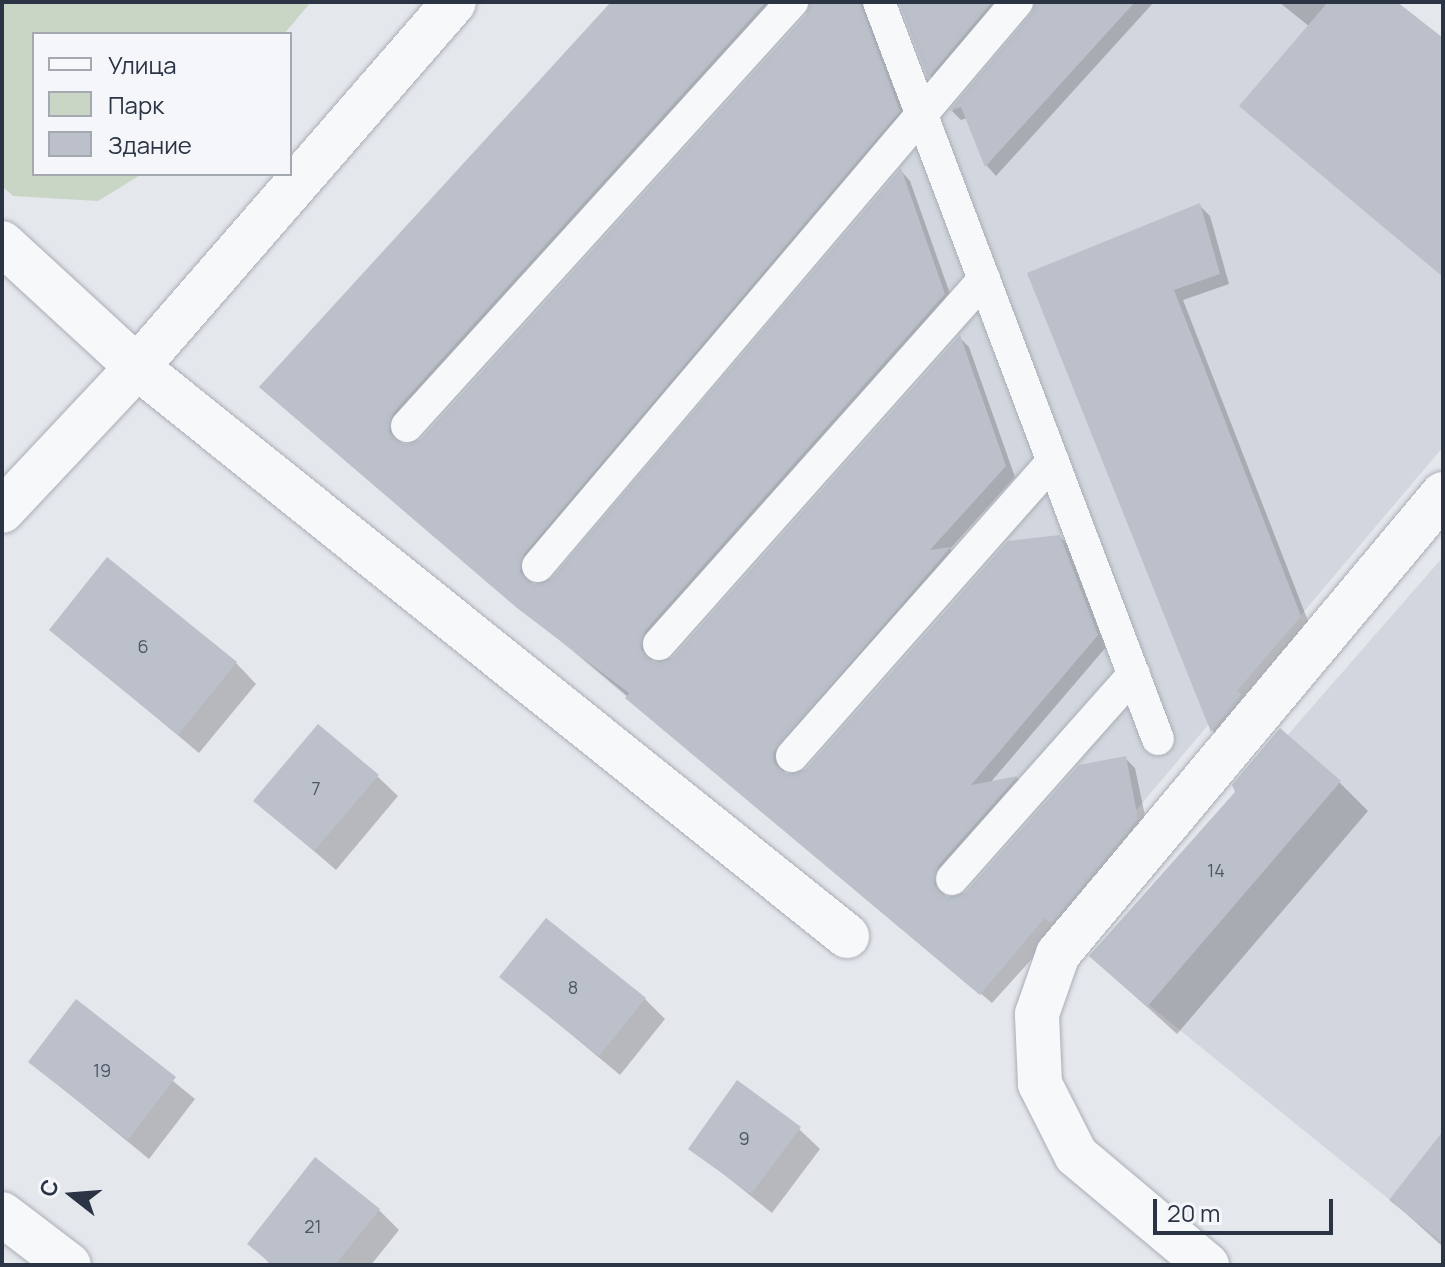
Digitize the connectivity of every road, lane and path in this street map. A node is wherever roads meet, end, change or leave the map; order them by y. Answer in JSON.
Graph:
{"nodes":[{"id":1,"x":454,"y":2,"type":"edge"},
{"id":2,"x":792,"y":2,"type":"edge"},
{"id":3,"x":879,"y":2,"type":"edge"},
{"id":4,"x":1017,"y":2,"type":"edge"},
{"id":5,"x":923,"y":117,"type":"junction"},
{"id":6,"x":2,"y":243,"type":"edge"},
{"id":7,"x":984,"y":279,"type":"junction"},
{"id":8,"x":137,"y":367,"type":"junction"},
{"id":9,"x":407,"y":426,"type":"dead end"},
{"id":10,"x":1053,"y":461,"type":"junction"},
{"id":11,"x":1443,"y":494,"type":"edge"},
{"id":12,"x":2,"y":511,"type":"edge"},
{"id":13,"x":538,"y":566,"type":"dead end"},
{"id":14,"x":659,"y":644,"type":"dead end"},
{"id":15,"x":1134,"y":674,"type":"junction"},
{"id":16,"x":1158,"y":739,"type":"dead end"},
{"id":17,"x":792,"y":756,"type":"dead end"},
{"id":18,"x":952,"y":879,"type":"dead end"},
{"id":19,"x":847,"y":936,"type":"dead end"},
{"id":20,"x":2,"y":1214,"type":"edge"},
{"id":21,"x":69,"y":1265,"type":"edge"},
{"id":22,"x":1207,"y":1265,"type":"edge"}],
"edges":[{"from":1,"to":8,"type":"street"},
{"from":2,"to":9,"type":"lane"},
{"from":3,"to":5,"type":"lane"},
{"from":4,"to":5,"type":"lane"},
{"from":5,"to":7,"type":"lane"},
{"from":5,"to":13,"type":"lane"},
{"from":6,"to":8,"type":"street"},
{"from":7,"to":10,"type":"lane"},
{"from":7,"to":14,"type":"lane"},
{"from":8,"to":12,"type":"street"},
{"from":8,"to":19,"type":"street"},
{"from":10,"to":15,"type":"lane"},
{"from":10,"to":17,"type":"lane"},
{"from":11,"to":22,"type":"street"},
{"from":15,"to":16,"type":"lane"},
{"from":15,"to":18,"type":"lane"},
{"from":20,"to":21,"type":"street"}]}
